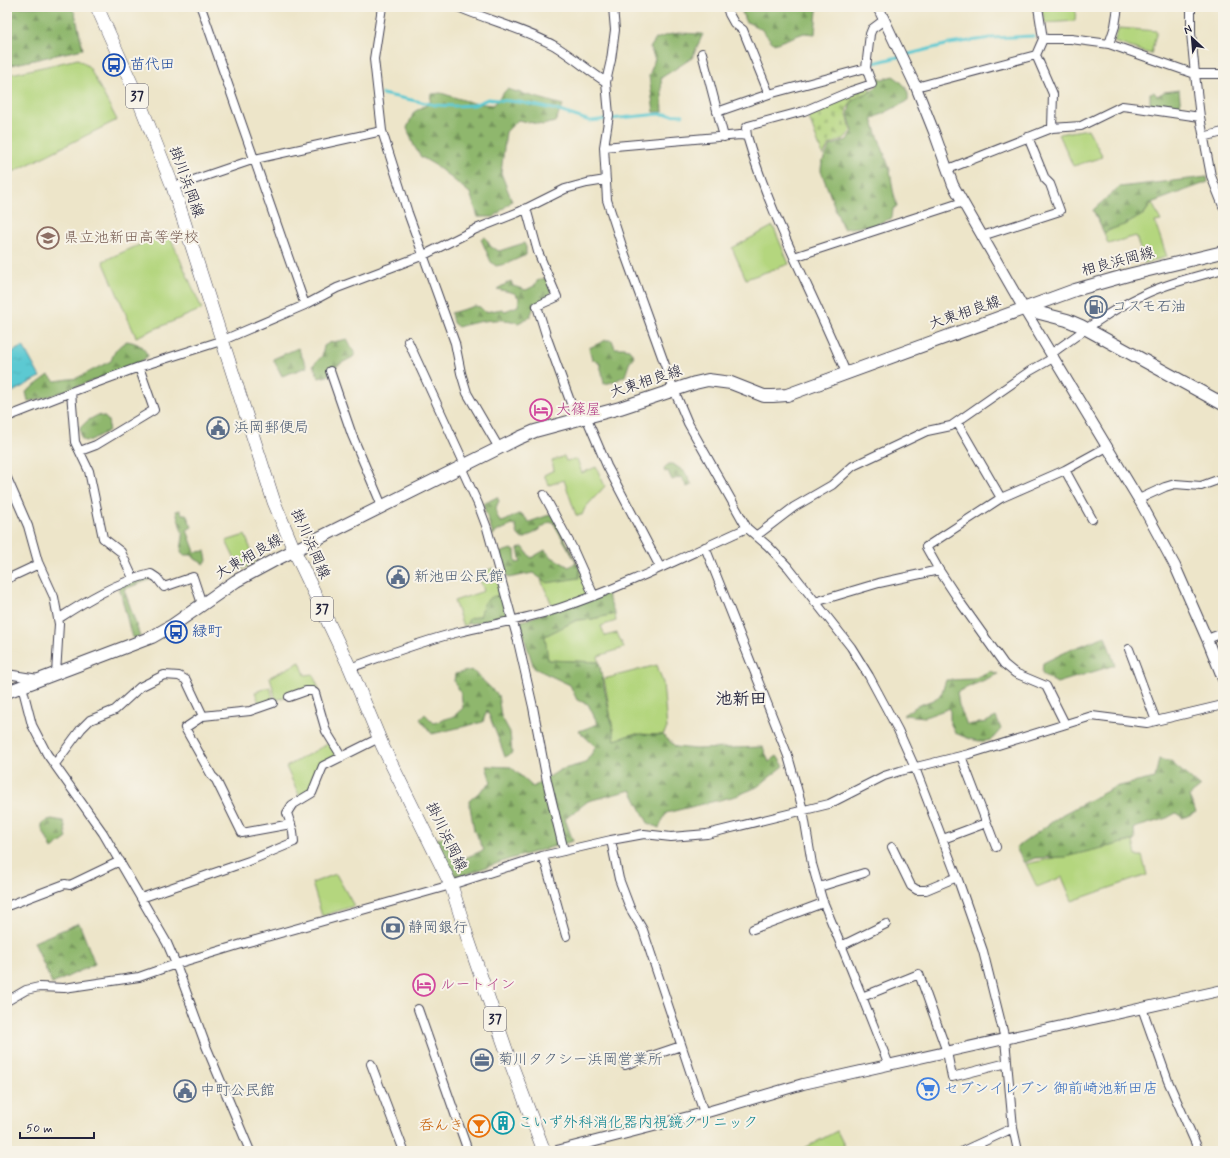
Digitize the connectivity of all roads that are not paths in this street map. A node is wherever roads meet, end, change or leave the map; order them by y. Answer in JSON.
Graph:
{"nodes":[{"id":1,"x":97,"y":7,"type":"edge"},
{"id":2,"x":201,"y":7,"type":"edge"},
{"id":3,"x":382,"y":7,"type":"edge"},
{"id":4,"x":458,"y":7,"type":"edge"},
{"id":5,"x":613,"y":7,"type":"edge"},
{"id":6,"x":727,"y":7,"type":"edge"},
{"id":7,"x":878,"y":7,"type":"edge"},
{"id":8,"x":1038,"y":7,"type":"edge"},
{"id":9,"x":1118,"y":7,"type":"edge"},
{"id":10,"x":1191,"y":7,"type":"edge"},
{"id":11,"x":884,"y":20,"type":"junction"},
{"id":12,"x":1043,"y":39,"type":"junction"},
{"id":13,"x":1109,"y":44,"type":"junction"},
{"id":14,"x":702,"y":52,"type":"dead end"},
{"id":15,"x":1036,"y":55,"type":"junction"},
{"id":16,"x":866,"y":68,"type":"junction"},
{"id":17,"x":1195,"y":74,"type":"junction"},
{"id":18,"x":1223,"y":74,"type":"edge"},
{"id":19,"x":606,"y":82,"type":"junction"},
{"id":20,"x":916,"y":87,"type":"junction"},
{"id":21,"x":769,"y":94,"type":"junction"},
{"id":22,"x":717,"y":112,"type":"junction"},
{"id":23,"x":1200,"y":118,"type":"junction"},
{"id":24,"x":1052,"y":128,"type":"junction"},
{"id":25,"x":382,"y":131,"type":"junction"},
{"id":26,"x":1223,"y":132,"type":"edge"},
{"id":27,"x":746,"y":136,"type":"junction"},
{"id":28,"x":724,"y":137,"type":"junction"},
{"id":29,"x":1028,"y":137,"type":"junction"},
{"id":30,"x":1203,"y":137,"type":"junction"},
{"id":31,"x":604,"y":147,"type":"junction"},
{"id":32,"x":255,"y":159,"type":"junction"},
{"id":33,"x":948,"y":169,"type":"junction"},
{"id":34,"x":606,"y":180,"type":"junction"},
{"id":35,"x":173,"y":187,"type":"junction"},
{"id":36,"x":963,"y":202,"type":"junction"},
{"id":37,"x":1223,"y":206,"type":"edge"},
{"id":38,"x":526,"y":208,"type":"junction"},
{"id":39,"x":982,"y":236,"type":"junction"},
{"id":40,"x":1223,"y":252,"type":"edge"},
{"id":41,"x":424,"y":255,"type":"junction"},
{"id":42,"x":794,"y":258,"type":"junction"},
{"id":43,"x":1223,"y":269,"type":"edge"},
{"id":44,"x":305,"y":305,"type":"junction"},
{"id":45,"x":1024,"y":309,"type":"junction"},
{"id":46,"x":1085,"y":329,"type":"junction"},
{"id":47,"x":222,"y":341,"type":"junction"},
{"id":48,"x":408,"y":341,"type":"dead end"},
{"id":49,"x":1052,"y":356,"type":"junction"},
{"id":50,"x":139,"y":368,"type":"junction"},
{"id":51,"x":330,"y":371,"type":"dead end"},
{"id":52,"x":846,"y":373,"type":"junction"},
{"id":53,"x":674,"y":390,"type":"junction"},
{"id":54,"x":71,"y":392,"type":"junction"},
{"id":55,"x":1223,"y":404,"type":"edge"},
{"id":56,"x":7,"y":417,"type":"edge"},
{"id":57,"x":582,"y":418,"type":"junction"},
{"id":58,"x":957,"y":422,"type":"junction"},
{"id":59,"x":1108,"y":447,"type":"junction"},
{"id":60,"x":499,"y":448,"type":"junction"},
{"id":61,"x":80,"y":451,"type":"junction"},
{"id":62,"x":463,"y":466,"type":"junction"},
{"id":63,"x":1065,"y":470,"type":"junction"},
{"id":64,"x":7,"y":478,"type":"edge"},
{"id":65,"x":1223,"y":478,"type":"edge"},
{"id":66,"x":15,"y":496,"type":"junction"},
{"id":67,"x":544,"y":496,"type":"dead end"},
{"id":68,"x":1001,"y":498,"type":"junction"},
{"id":69,"x":1139,"y":499,"type":"junction"},
{"id":70,"x":7,"y":500,"type":"edge"},
{"id":71,"x":382,"y":506,"type":"junction"},
{"id":72,"x":1092,"y":518,"type":"dead end"},
{"id":73,"x":747,"y":528,"type":"junction"},
{"id":74,"x":756,"y":536,"type":"junction"},
{"id":75,"x":705,"y":547,"type":"junction"},
{"id":76,"x":294,"y":550,"type":"junction"},
{"id":77,"x":39,"y":564,"type":"junction"},
{"id":78,"x":660,"y":567,"type":"junction"},
{"id":79,"x":939,"y":570,"type":"junction"},
{"id":80,"x":133,"y":578,"type":"junction"},
{"id":81,"x":7,"y":579,"type":"edge"},
{"id":82,"x":594,"y":596,"type":"junction"},
{"id":83,"x":815,"y":602,"type":"junction"},
{"id":84,"x":202,"y":604,"type":"junction"},
{"id":85,"x":58,"y":619,"type":"junction"},
{"id":86,"x":513,"y":621,"type":"junction"},
{"id":87,"x":1223,"y":633,"type":"edge"},
{"id":88,"x":1207,"y":639,"type":"junction"},
{"id":89,"x":1129,"y":649,"type":"dead end"},
{"id":90,"x":350,"y":668,"type":"junction"},
{"id":91,"x":7,"y":674,"type":"edge"},
{"id":92,"x":56,"y":674,"type":"junction"},
{"id":93,"x":1223,"y":679,"type":"edge"},
{"id":94,"x":40,"y":680,"type":"junction"},
{"id":95,"x":22,"y":686,"type":"junction"},
{"id":96,"x":7,"y":692,"type":"edge"},
{"id":97,"x":289,"y":697,"type":"dead end"},
{"id":98,"x":273,"y":703,"type":"dead end"},
{"id":99,"x":1223,"y":705,"type":"edge"},
{"id":100,"x":203,"y":716,"type":"junction"},
{"id":101,"x":1156,"y":721,"type":"junction"},
{"id":102,"x":1065,"y":724,"type":"junction"},
{"id":103,"x":379,"y":738,"type":"junction"},
{"id":104,"x":961,"y":756,"type":"junction"},
{"id":105,"x":342,"y":757,"type":"junction"},
{"id":106,"x":55,"y":764,"type":"junction"},
{"id":107,"x":916,"y":768,"type":"junction"},
{"id":108,"x":803,"y":810,"type":"junction"},
{"id":109,"x":986,"y":823,"type":"junction"},
{"id":110,"x":291,"y":824,"type":"junction"},
{"id":111,"x":943,"y":839,"type":"junction"},
{"id":112,"x":611,"y":840,"type":"junction"},
{"id":113,"x":892,"y":847,"type":"dead end"},
{"id":114,"x":996,"y":847,"type":"dead end"},
{"id":115,"x":564,"y":851,"type":"junction"},
{"id":116,"x":542,"y":856,"type":"junction"},
{"id":117,"x":120,"y":861,"type":"junction"},
{"id":118,"x":864,"y":873,"type":"dead end"},
{"id":119,"x":957,"y":877,"type":"junction"},
{"id":120,"x":451,"y":885,"type":"junction"},
{"id":121,"x":819,"y":887,"type":"junction"},
{"id":122,"x":141,"y":898,"type":"junction"},
{"id":123,"x":824,"y":903,"type":"junction"},
{"id":124,"x":7,"y":906,"type":"edge"},
{"id":125,"x":886,"y":924,"type":"dead end"},
{"id":126,"x":753,"y":929,"type":"dead end"},
{"id":127,"x":566,"y":936,"type":"dead end"},
{"id":128,"x":841,"y":946,"type":"junction"},
{"id":129,"x":176,"y":964,"type":"junction"},
{"id":130,"x":1223,"y":990,"type":"edge"},
{"id":131,"x":862,"y":997,"type":"junction"},
{"id":132,"x":7,"y":1001,"type":"edge"},
{"id":133,"x":1142,"y":1008,"type":"junction"},
{"id":134,"x":418,"y":1009,"type":"dead end"},
{"id":135,"x":1005,"y":1039,"type":"junction"},
{"id":136,"x":681,"y":1046,"type":"junction"},
{"id":137,"x":947,"y":1052,"type":"junction"},
{"id":138,"x":1008,"y":1063,"type":"junction"},
{"id":139,"x":371,"y":1064,"type":"dead end"},
{"id":140,"x":625,"y":1065,"type":"dead end"},
{"id":141,"x":889,"y":1065,"type":"junction"},
{"id":142,"x":704,"y":1113,"type":"junction"},
{"id":143,"x":1013,"y":1128,"type":"junction"},
{"id":144,"x":250,"y":1151,"type":"edge"},
{"id":145,"x":404,"y":1151,"type":"edge"},
{"id":146,"x":468,"y":1151,"type":"edge"},
{"id":147,"x":544,"y":1151,"type":"edge"},
{"id":148,"x":557,"y":1151,"type":"edge"},
{"id":149,"x":963,"y":1151,"type":"edge"},
{"id":150,"x":1018,"y":1151,"type":"edge"},
{"id":151,"x":1199,"y":1151,"type":"edge"}],
"edges":[{"from":1,"to":35,"type":"main road","name":"掛川浜岡線","number":"37"},
{"from":2,"to":32,"type":"street"},
{"from":3,"to":25,"type":"street"},
{"from":4,"to":19,"type":"street"},
{"from":5,"to":19,"type":"street"},
{"from":6,"to":21,"type":"street"},
{"from":7,"to":11,"type":"street"},
{"from":8,"to":12,"type":"street"},
{"from":9,"to":13,"type":"street"},
{"from":10,"to":17,"type":"street"},
{"from":11,"to":16,"type":"street"},
{"from":11,"to":20,"type":"street"},
{"from":12,"to":13,"type":"street"},
{"from":12,"to":15,"type":"street"},
{"from":13,"to":17,"type":"street"},
{"from":14,"to":22,"type":"street"},
{"from":15,"to":20,"type":"street"},
{"from":15,"to":24,"type":"street"},
{"from":16,"to":21,"type":"street"},
{"from":16,"to":27,"type":"street"},
{"from":17,"to":18,"type":"street"},
{"from":17,"to":23,"type":"street"},
{"from":19,"to":31,"type":"street"},
{"from":20,"to":33,"type":"street"},
{"from":21,"to":22,"type":"street"},
{"from":22,"to":28,"type":"street"},
{"from":23,"to":24,"type":"street"},
{"from":23,"to":30,"type":"street"},
{"from":24,"to":29,"type":"street"},
{"from":25,"to":32,"type":"street"},
{"from":25,"to":41,"type":"street"},
{"from":26,"to":30,"type":"street"},
{"from":27,"to":28,"type":"street"},
{"from":27,"to":42,"type":"street"},
{"from":28,"to":31,"type":"street"},
{"from":29,"to":33,"type":"street"},
{"from":29,"to":39,"type":"street"},
{"from":30,"to":37,"type":"street"},
{"from":31,"to":34,"type":"street"},
{"from":32,"to":35,"type":"street"},
{"from":32,"to":44,"type":"street"},
{"from":33,"to":36,"type":"street"},
{"from":34,"to":38,"type":"street"},
{"from":34,"to":53,"type":"street"},
{"from":35,"to":47,"type":"main road","name":"掛川浜岡線","number":"37"},
{"from":36,"to":39,"type":"street"},
{"from":36,"to":42,"type":"street"},
{"from":38,"to":41,"type":"street"},
{"from":38,"to":57,"type":"street"},
{"from":39,"to":45,"type":"street"},
{"from":40,"to":45,"type":"main road","name":"相良浜岡線"},
{"from":41,"to":44,"type":"street"},
{"from":41,"to":60,"type":"street"},
{"from":42,"to":52,"type":"street"},
{"from":43,"to":46,"type":"street"},
{"from":44,"to":47,"type":"street"},
{"from":45,"to":46,"type":"main road","name":"大東相良線"},
{"from":45,"to":49,"type":"street"},
{"from":45,"to":52,"type":"main road","name":"大東相良線"},
{"from":46,"to":49,"type":"street"},
{"from":46,"to":55,"type":"main road","name":"大東相良線"},
{"from":47,"to":50,"type":"street"},
{"from":47,"to":76,"type":"main road","name":"掛川浜岡線","number":"37"},
{"from":48,"to":62,"type":"street"},
{"from":49,"to":58,"type":"street"},
{"from":49,"to":59,"type":"street"},
{"from":50,"to":54,"type":"street"},
{"from":50,"to":61,"type":"street"},
{"from":51,"to":71,"type":"street"},
{"from":52,"to":53,"type":"main road","name":"大東相良線"},
{"from":53,"to":57,"type":"main road","name":"大東相良線"},
{"from":53,"to":73,"type":"street"},
{"from":54,"to":56,"type":"street"},
{"from":54,"to":61,"type":"street"},
{"from":57,"to":60,"type":"main road","name":"大東相良線"},
{"from":57,"to":78,"type":"street"},
{"from":58,"to":68,"type":"street"},
{"from":58,"to":74,"type":"street"},
{"from":59,"to":63,"type":"street"},
{"from":59,"to":69,"type":"street"},
{"from":60,"to":62,"type":"main road","name":"大東相良線"},
{"from":61,"to":80,"type":"street"},
{"from":62,"to":71,"type":"main road","name":"大東相良線"},
{"from":62,"to":86,"type":"street"},
{"from":63,"to":68,"type":"street"},
{"from":63,"to":72,"type":"street"},
{"from":64,"to":66,"type":"street"},
{"from":65,"to":69,"type":"street"},
{"from":66,"to":70,"type":"street"},
{"from":66,"to":77,"type":"street"},
{"from":67,"to":82,"type":"street"},
{"from":68,"to":79,"type":"street"},
{"from":69,"to":88,"type":"street"},
{"from":71,"to":76,"type":"main road","name":"大東相良線"},
{"from":73,"to":74,"type":"street"},
{"from":73,"to":75,"type":"street"},
{"from":74,"to":83,"type":"street"},
{"from":75,"to":78,"type":"street"},
{"from":75,"to":108,"type":"street"},
{"from":76,"to":84,"type":"main road","name":"大東相良線"},
{"from":76,"to":90,"type":"main road","name":"掛川浜岡線","number":"37"},
{"from":77,"to":81,"type":"street"},
{"from":77,"to":85,"type":"street"},
{"from":78,"to":82,"type":"street"},
{"from":79,"to":83,"type":"street"},
{"from":79,"to":102,"type":"street"},
{"from":80,"to":84,"type":"street"},
{"from":80,"to":85,"type":"street"},
{"from":82,"to":86,"type":"street"},
{"from":83,"to":107,"type":"street"},
{"from":84,"to":92,"type":"main road","name":"大東相良線"},
{"from":85,"to":92,"type":"street"},
{"from":86,"to":90,"type":"street"},
{"from":86,"to":115,"type":"street"},
{"from":87,"to":88,"type":"street"},
{"from":88,"to":93,"type":"street"},
{"from":89,"to":101,"type":"street"},
{"from":90,"to":103,"type":"main road","name":"掛川浜岡線","number":"37"},
{"from":91,"to":94,"type":"street"},
{"from":92,"to":94,"type":"main road","name":"大東相良線"},
{"from":94,"to":95,"type":"main road","name":"大東相良線"},
{"from":95,"to":96,"type":"main road","name":"大東相良線"},
{"from":95,"to":106,"type":"street"},
{"from":97,"to":105,"type":"street"},
{"from":98,"to":100,"type":"street"},
{"from":99,"to":101,"type":"street"},
{"from":100,"to":106,"type":"street"},
{"from":100,"to":110,"type":"street"},
{"from":101,"to":102,"type":"street"},
{"from":102,"to":104,"type":"street"},
{"from":103,"to":105,"type":"street"},
{"from":103,"to":120,"type":"main road","name":"掛川浜岡線","number":"37"},
{"from":104,"to":107,"type":"street"},
{"from":104,"to":109,"type":"street"},
{"from":105,"to":110,"type":"street"},
{"from":106,"to":117,"type":"street"},
{"from":107,"to":108,"type":"street"},
{"from":107,"to":111,"type":"street"},
{"from":108,"to":112,"type":"street"},
{"from":108,"to":121,"type":"street"},
{"from":109,"to":111,"type":"street"},
{"from":109,"to":114,"type":"street"},
{"from":110,"to":122,"type":"street"},
{"from":111,"to":119,"type":"street"},
{"from":112,"to":115,"type":"street"},
{"from":112,"to":136,"type":"street"},
{"from":113,"to":119,"type":"street"},
{"from":115,"to":116,"type":"street"},
{"from":116,"to":120,"type":"street"},
{"from":116,"to":127,"type":"street"},
{"from":117,"to":122,"type":"street"},
{"from":117,"to":124,"type":"street"},
{"from":118,"to":121,"type":"street"},
{"from":119,"to":135,"type":"street"},
{"from":120,"to":129,"type":"street"},
{"from":120,"to":147,"type":"main road","name":"掛川浜岡線","number":"37"},
{"from":121,"to":123,"type":"street"},
{"from":122,"to":129,"type":"street"},
{"from":123,"to":126,"type":"street"},
{"from":123,"to":128,"type":"street"},
{"from":125,"to":128,"type":"street"},
{"from":128,"to":131,"type":"street"},
{"from":129,"to":132,"type":"street"},
{"from":129,"to":144,"type":"street"},
{"from":130,"to":133,"type":"street"},
{"from":131,"to":137,"type":"street"},
{"from":131,"to":141,"type":"street"},
{"from":133,"to":135,"type":"street"},
{"from":133,"to":151,"type":"street"},
{"from":134,"to":146,"type":"street"},
{"from":135,"to":137,"type":"street"},
{"from":135,"to":138,"type":"street"},
{"from":136,"to":140,"type":"street"},
{"from":136,"to":142,"type":"street"},
{"from":137,"to":138,"type":"street"},
{"from":137,"to":141,"type":"street"},
{"from":138,"to":143,"type":"street"},
{"from":139,"to":145,"type":"street"},
{"from":141,"to":142,"type":"street"},
{"from":142,"to":148,"type":"street"},
{"from":143,"to":149,"type":"street"},
{"from":143,"to":150,"type":"street"}]}
